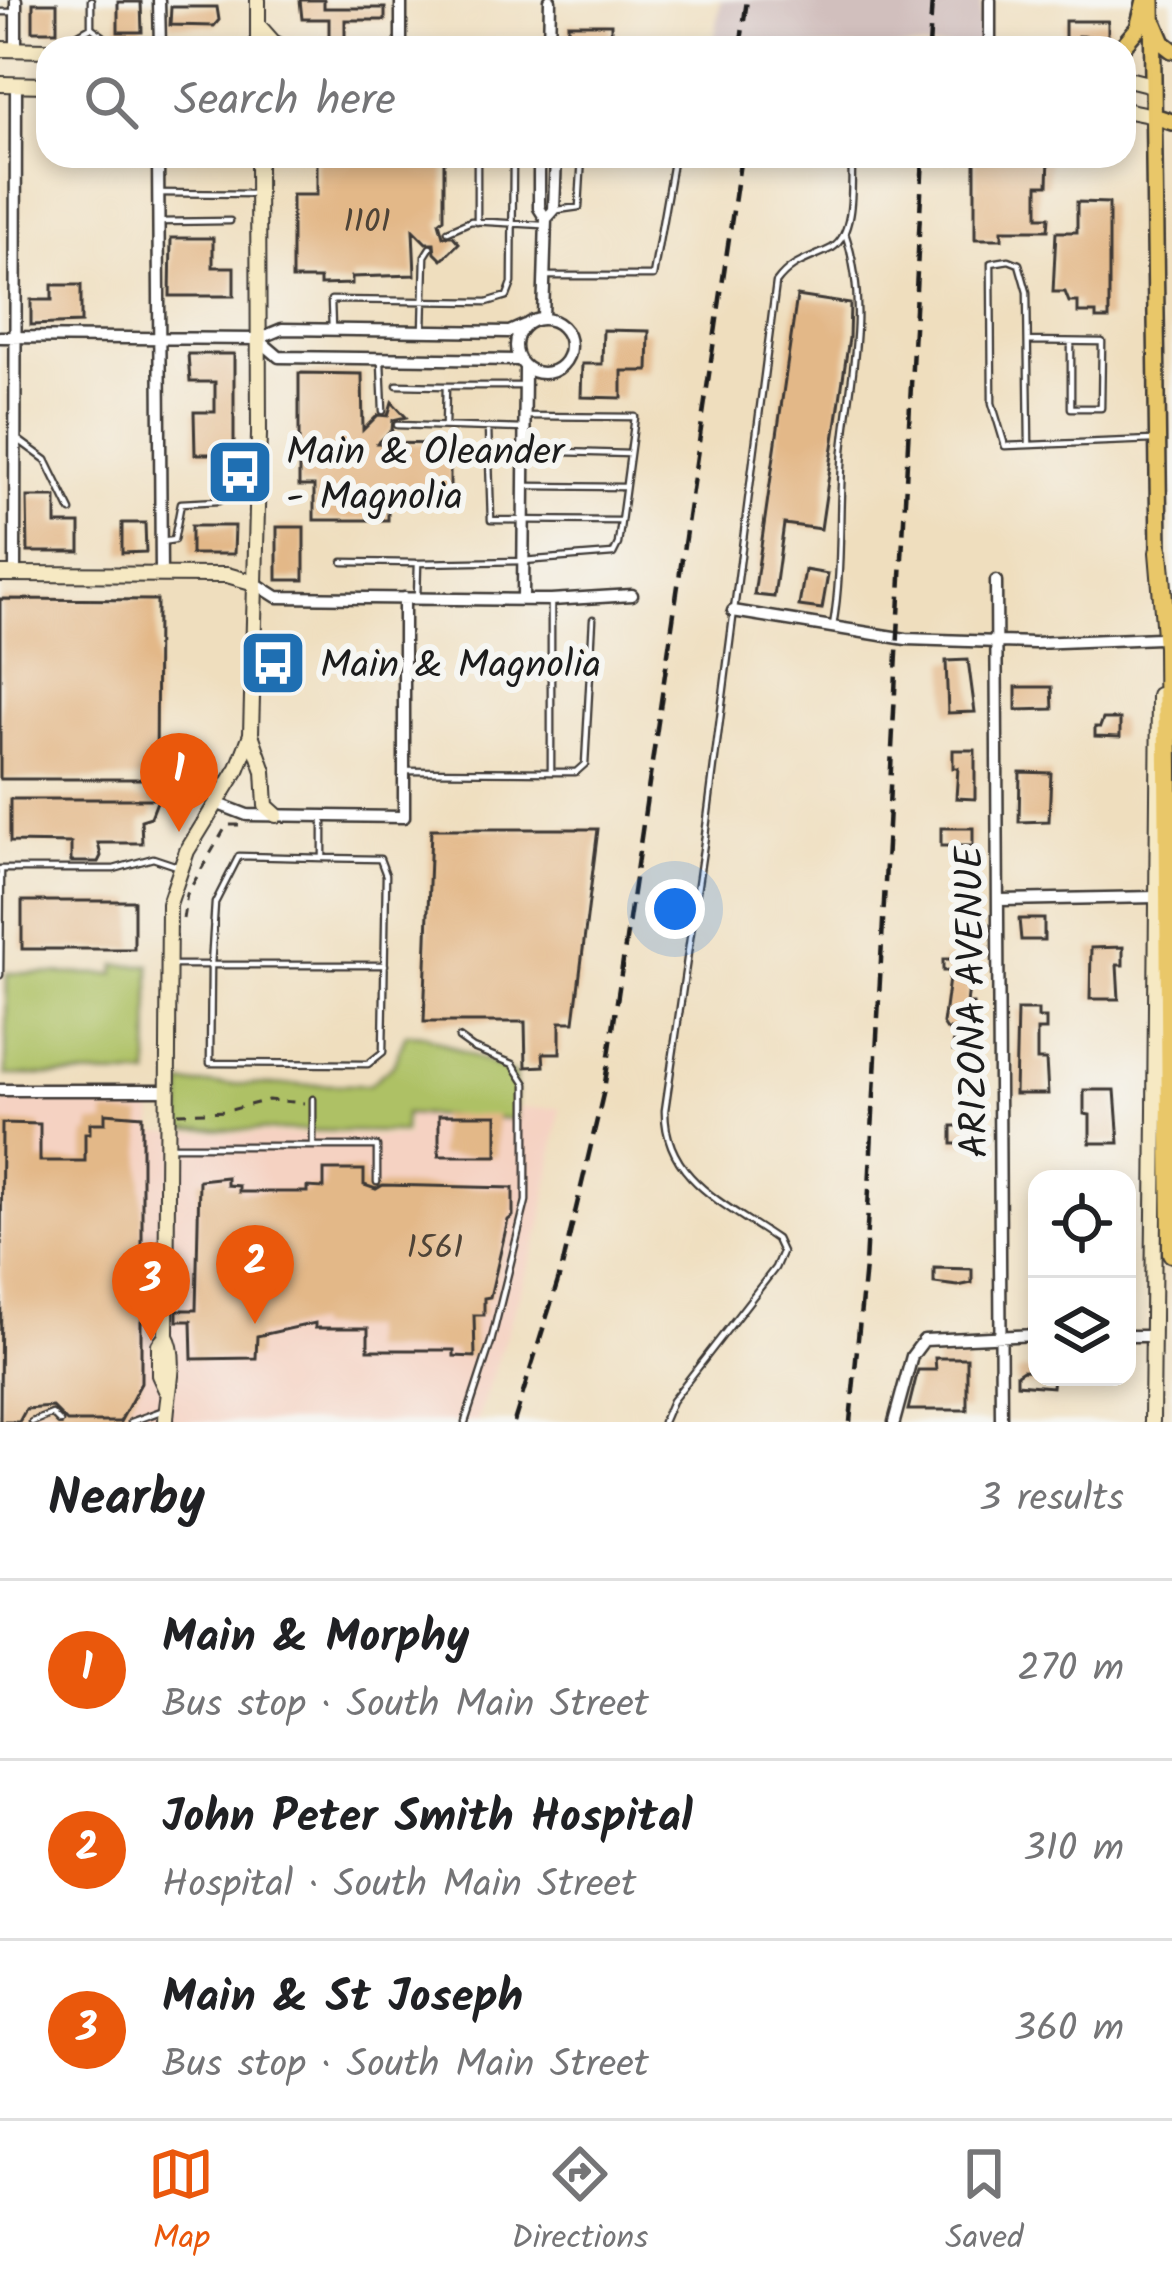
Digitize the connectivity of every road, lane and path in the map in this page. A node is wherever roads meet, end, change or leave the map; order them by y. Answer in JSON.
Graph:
{"nodes":[{"id":1,"x":91,"y":0,"type":"edge"},
{"id":2,"x":159,"y":0,"type":"edge"},
{"id":3,"x":258,"y":0,"type":"edge"},
{"id":4,"x":401,"y":0,"type":"edge"},
{"id":5,"x":550,"y":0,"type":"edge"},
{"id":6,"x":990,"y":0,"type":"edge"},
{"id":7,"x":1150,"y":5,"type":"edge"},
{"id":8,"x":16,"y":6,"type":"edge"},
{"id":9,"x":0,"y":12,"type":"edge"},
{"id":10,"x":258,"y":25,"type":"junction"},
{"id":11,"x":91,"y":26,"type":"junction"},
{"id":12,"x":77,"y":36,"type":"edge"},
{"id":13,"x":103,"y":36,"type":"edge"},
{"id":14,"x":160,"y":36,"type":"edge"},
{"id":15,"x":258,"y":36,"type":"edge"},
{"id":16,"x":267,"y":36,"type":"edge"},
{"id":17,"x":401,"y":36,"type":"edge"},
{"id":18,"x":549,"y":36,"type":"edge"},
{"id":19,"x":990,"y":36,"type":"edge"},
{"id":20,"x":1131,"y":36,"type":"edge"},
{"id":21,"x":8,"y":49,"type":"edge"},
{"id":22,"x":1172,"y":50,"type":"edge"},
{"id":23,"x":1136,"y":81,"type":"edge"},
{"id":24,"x":8,"y":84,"type":"edge"},
{"id":25,"x":1152,"y":85,"type":"junction"},
{"id":26,"x":1172,"y":91,"type":"edge"},
{"id":27,"x":1136,"y":112,"type":"edge"},
{"id":28,"x":1154,"y":116,"type":"junction"},
{"id":29,"x":1172,"y":122,"type":"edge"},
{"id":30,"x":1172,"y":164,"type":"edge"},
{"id":31,"x":158,"y":168,"type":"edge"},
{"id":32,"x":258,"y":168,"type":"edge"},
{"id":33,"x":477,"y":168,"type":"edge"},
{"id":34,"x":513,"y":168,"type":"edge"},
{"id":35,"x":539,"y":168,"type":"edge"},
{"id":36,"x":555,"y":168,"type":"edge"},
{"id":37,"x":581,"y":168,"type":"edge"},
{"id":38,"x":672,"y":168,"type":"edge"},
{"id":39,"x":851,"y":168,"type":"edge"},
{"id":40,"x":1156,"y":184,"type":"junction"},
{"id":41,"x":158,"y":194,"type":"junction"},
{"id":42,"x":258,"y":194,"type":"junction"},
{"id":43,"x":549,"y":218,"type":"junction"},
{"id":44,"x":230,"y":221,"type":"dead end"},
{"id":45,"x":158,"y":222,"type":"junction"},
{"id":46,"x":476,"y":222,"type":"junction"},
{"id":47,"x":514,"y":224,"type":"junction"},
{"id":48,"x":448,"y":231,"type":"dead end"},
{"id":49,"x":845,"y":233,"type":"junction"},
{"id":50,"x":430,"y":248,"type":"dead end"},
{"id":51,"x":544,"y":276,"type":"junction"},
{"id":52,"x":424,"y":303,"type":"junction"},
{"id":53,"x":543,"y":318,"type":"junction"},
{"id":54,"x":525,"y":325,"type":"junction"},
{"id":55,"x":332,"y":329,"type":"junction"},
{"id":56,"x":423,"y":331,"type":"junction"},
{"id":57,"x":0,"y":337,"type":"edge"},
{"id":58,"x":14,"y":337,"type":"junction"},
{"id":59,"x":160,"y":338,"type":"junction"},
{"id":60,"x":258,"y":339,"type":"junction"},
{"id":61,"x":1028,"y":341,"type":"junction"},
{"id":62,"x":1071,"y":342,"type":"junction"},
{"id":63,"x":381,"y":358,"type":"junction"},
{"id":64,"x":423,"y":359,"type":"junction"},
{"id":65,"x":522,"y":364,"type":"junction"},
{"id":66,"x":397,"y":385,"type":"dead end"},
{"id":67,"x":446,"y":386,"type":"junction"},
{"id":68,"x":523,"y":386,"type":"junction"},
{"id":69,"x":383,"y":411,"type":"dead end"},
{"id":70,"x":523,"y":422,"type":"junction"},
{"id":71,"x":397,"y":425,"type":"dead end"},
{"id":72,"x":445,"y":426,"type":"junction"},
{"id":73,"x":488,"y":428,"type":"junction"},
{"id":74,"x":15,"y":439,"type":"junction"},
{"id":75,"x":1158,"y":440,"type":"junction"},
{"id":76,"x":1029,"y":445,"type":"junction"},
{"id":77,"x":523,"y":451,"type":"junction"},
{"id":78,"x":630,"y":454,"type":"junction"},
{"id":79,"x":15,"y":483,"type":"junction"},
{"id":80,"x":0,"y":484,"type":"edge"},
{"id":81,"x":523,"y":486,"type":"junction"},
{"id":82,"x":626,"y":487,"type":"junction"},
{"id":83,"x":258,"y":491,"type":"junction"},
{"id":84,"x":71,"y":511,"type":"dead end"},
{"id":85,"x":523,"y":519,"type":"junction"},
{"id":86,"x":621,"y":521,"type":"junction"},
{"id":87,"x":161,"y":542,"type":"junction"},
{"id":88,"x":1159,"y":552,"type":"junction"},
{"id":89,"x":523,"y":561,"type":"junction"},
{"id":90,"x":344,"y":562,"type":"dead end"},
{"id":91,"x":418,"y":563,"type":"junction"},
{"id":92,"x":8,"y":574,"type":"edge"},
{"id":93,"x":161,"y":575,"type":"junction"},
{"id":94,"x":996,"y":581,"type":"dead end"},
{"id":95,"x":255,"y":583,"type":"junction"},
{"id":96,"x":632,"y":595,"type":"dead end"},
{"id":97,"x":411,"y":598,"type":"junction"},
{"id":98,"x":523,"y":598,"type":"junction"},
{"id":99,"x":551,"y":599,"type":"junction"},
{"id":100,"x":733,"y":611,"type":"junction"},
{"id":101,"x":593,"y":619,"type":"dead end"},
{"id":102,"x":832,"y":627,"type":"junction"},
{"id":103,"x":1160,"y":638,"type":"junction"},
{"id":104,"x":997,"y":641,"type":"junction"},
{"id":105,"x":251,"y":734,"type":"junction"},
{"id":106,"x":170,"y":769,"type":"dead end"},
{"id":107,"x":404,"y":771,"type":"junction"},
{"id":108,"x":551,"y":772,"type":"junction"},
{"id":109,"x":220,"y":798,"type":"junction"},
{"id":110,"x":276,"y":815,"type":"junction"},
{"id":111,"x":322,"y":816,"type":"junction"},
{"id":112,"x":251,"y":825,"type":"dead end"},
{"id":113,"x":322,"y":857,"type":"junction"},
{"id":114,"x":180,"y":867,"type":"junction"},
{"id":115,"x":0,"y":869,"type":"edge"},
{"id":116,"x":1156,"y":897,"type":"junction"},
{"id":117,"x":999,"y":900,"type":"junction"},
{"id":118,"x":180,"y":935,"type":"dead end"},
{"id":119,"x":385,"y":964,"type":"junction"},
{"id":120,"x":167,"y":965,"type":"junction"},
{"id":121,"x":211,"y":965,"type":"junction"},
{"id":122,"x":0,"y":975,"type":"edge"},
{"id":123,"x":459,"y":1038,"type":"dead end"},
{"id":124,"x":0,"y":1090,"type":"edge"},
{"id":125,"x":166,"y":1090,"type":"junction"},
{"id":126,"x":313,"y":1099,"type":"joint"},
{"id":127,"x":177,"y":1113,"type":"dead end"},
{"id":128,"x":166,"y":1146,"type":"junction"},
{"id":129,"x":314,"y":1146,"type":"junction"},
{"id":130,"x":377,"y":1182,"type":"dead end"},
{"id":131,"x":1172,"y":1253,"type":"edge"},
{"id":132,"x":1003,"y":1334,"type":"junction"},
{"id":133,"x":1028,"y":1335,"type":"edge"},
{"id":134,"x":1136,"y":1336,"type":"edge"},
{"id":135,"x":1152,"y":1336,"type":"junction"},
{"id":136,"x":166,"y":1416,"type":"edge"},
{"id":137,"x":32,"y":1422,"type":"edge"},
{"id":138,"x":60,"y":1422,"type":"edge"},
{"id":139,"x":131,"y":1422,"type":"edge"},
{"id":140,"x":465,"y":1422,"type":"edge"},
{"id":141,"x":664,"y":1422,"type":"edge"},
{"id":142,"x":894,"y":1422,"type":"edge"},
{"id":143,"x":1001,"y":1422,"type":"edge"},
{"id":144,"x":1151,"y":1422,"type":"edge"}],
"edges":[{"from":1,"to":11,"type":"lane"},
{"from":2,"to":14,"type":"street"},
{"from":3,"to":10,"type":"street"},
{"from":4,"to":17,"type":"street"},
{"from":5,"to":18,"type":"street"},
{"from":6,"to":19,"type":"street"},
{"from":7,"to":20,"type":"main road"},
{"from":7,"to":22,"type":"main road"},
{"from":7,"to":25,"type":"main road"},
{"from":8,"to":9,"type":"lane"},
{"from":8,"to":21,"type":"street"},
{"from":10,"to":15,"type":"street"},
{"from":10,"to":16,"type":"street"},
{"from":11,"to":12,"type":"lane"},
{"from":11,"to":13,"type":"lane"},
{"from":23,"to":25,"type":"street"},
{"from":24,"to":58,"type":"street"},
{"from":25,"to":26,"type":"main road"},
{"from":25,"to":28,"type":"main road"},
{"from":27,"to":28,"type":"street"},
{"from":28,"to":29,"type":"main road"},
{"from":28,"to":40,"type":"main road"},
{"from":30,"to":40,"type":"main road"},
{"from":31,"to":41,"type":"street"},
{"from":32,"to":42,"type":"street"},
{"from":33,"to":46,"type":"lane"},
{"from":34,"to":47,"type":"lane"},
{"from":35,"to":43,"type":"street"},
{"from":36,"to":43,"type":"street"},
{"from":37,"to":43,"type":"lane"},
{"from":38,"to":51,"type":"lane"},
{"from":39,"to":49,"type":"lane"},
{"from":40,"to":75,"type":"main road"},
{"from":41,"to":42,"type":"lane"},
{"from":41,"to":45,"type":"street"},
{"from":42,"to":60,"type":"street"},
{"from":43,"to":47,"type":"lane"},
{"from":43,"to":51,"type":"street"},
{"from":44,"to":45,"type":"lane"},
{"from":45,"to":59,"type":"street"},
{"from":46,"to":47,"type":"lane"},
{"from":46,"to":48,"type":"lane"},
{"from":47,"to":52,"type":"lane"},
{"from":49,"to":100,"type":"lane"},
{"from":49,"to":102,"type":"lane"},
{"from":50,"to":52,"type":"lane"},
{"from":51,"to":53,"type":"street"},
{"from":52,"to":55,"type":"lane"},
{"from":52,"to":56,"type":"lane"},
{"from":53,"to":54,"type":"street"},
{"from":53,"to":65,"type":"street"},
{"from":54,"to":56,"type":"street"},
{"from":54,"to":65,"type":"street"},
{"from":55,"to":56,"type":"street"},
{"from":55,"to":60,"type":"street"},
{"from":56,"to":64,"type":"street"},
{"from":57,"to":58,"type":"street"},
{"from":58,"to":59,"type":"street"},
{"from":58,"to":74,"type":"street"},
{"from":59,"to":60,"type":"street"},
{"from":59,"to":87,"type":"street"},
{"from":60,"to":63,"type":"street"},
{"from":60,"to":83,"type":"street"},
{"from":61,"to":62,"type":"lane"},
{"from":61,"to":76,"type":"lane"},
{"from":61,"to":76,"type":"lane"},
{"from":62,"to":62,"type":"lane"},
{"from":63,"to":64,"type":"street"},
{"from":63,"to":69,"type":"lane"},
{"from":64,"to":65,"type":"street"},
{"from":65,"to":68,"type":"street"},
{"from":66,"to":67,"type":"lane"},
{"from":67,"to":68,"type":"lane"},
{"from":67,"to":72,"type":"lane"},
{"from":68,"to":70,"type":"street"},
{"from":70,"to":73,"type":"lane"},
{"from":70,"to":77,"type":"street"},
{"from":70,"to":78,"type":"lane"},
{"from":71,"to":72,"type":"lane"},
{"from":72,"to":73,"type":"lane"},
{"from":73,"to":85,"type":"lane"},
{"from":74,"to":79,"type":"street"},
{"from":74,"to":84,"type":"lane"},
{"from":75,"to":76,"type":"lane"},
{"from":75,"to":88,"type":"main road"},
{"from":77,"to":78,"type":"lane"},
{"from":77,"to":81,"type":"street"},
{"from":78,"to":82,"type":"lane"},
{"from":79,"to":80,"type":"lane"},
{"from":79,"to":92,"type":"street"},
{"from":81,"to":82,"type":"lane"},
{"from":81,"to":85,"type":"street"},
{"from":82,"to":86,"type":"lane"},
{"from":83,"to":87,"type":"lane"},
{"from":83,"to":95,"type":"street"},
{"from":85,"to":86,"type":"lane"},
{"from":85,"to":89,"type":"street"},
{"from":86,"to":89,"type":"lane"},
{"from":87,"to":93,"type":"street"},
{"from":88,"to":103,"type":"street"},
{"from":88,"to":131,"type":"highway"},
{"from":89,"to":91,"type":"lane"},
{"from":89,"to":98,"type":"street"},
{"from":90,"to":91,"type":"lane"},
{"from":91,"to":97,"type":"lane"},
{"from":92,"to":93,"type":"street"},
{"from":93,"to":95,"type":"street"},
{"from":94,"to":104,"type":"street","name":"ARIZONA AVENUE"},
{"from":95,"to":97,"type":"street"},
{"from":95,"to":105,"type":"street"},
{"from":96,"to":99,"type":"street"},
{"from":97,"to":98,"type":"street"},
{"from":97,"to":107,"type":"street"},
{"from":98,"to":99,"type":"street"},
{"from":99,"to":108,"type":"lane"},
{"from":100,"to":102,"type":"street"},
{"from":100,"to":141,"type":"lane"},
{"from":101,"to":108,"type":"lane"},
{"from":102,"to":104,"type":"street"},
{"from":103,"to":104,"type":"street"},
{"from":103,"to":116,"type":"street"},
{"from":104,"to":117,"type":"street","name":"ARIZONA AVENUE"},
{"from":105,"to":109,"type":"street"},
{"from":105,"to":110,"type":"street"},
{"from":106,"to":109,"type":"lane"},
{"from":107,"to":108,"type":"lane"},
{"from":107,"to":111,"type":"street"},
{"from":109,"to":110,"type":"street"},
{"from":109,"to":114,"type":"street"},
{"from":110,"to":111,"type":"street"},
{"from":111,"to":113,"type":"lane"},
{"from":112,"to":118,"type":"path"},
{"from":113,"to":119,"type":"lane"},
{"from":113,"to":121,"type":"lane"},
{"from":114,"to":115,"type":"lane"},
{"from":114,"to":120,"type":"street"},
{"from":115,"to":122,"type":"lane"},
{"from":116,"to":117,"type":"street"},
{"from":116,"to":135,"type":"street"},
{"from":117,"to":132,"type":"street","name":"ARIZONA AVENUE"},
{"from":119,"to":121,"type":"lane"},
{"from":119,"to":121,"type":"lane"},
{"from":120,"to":121,"type":"lane"},
{"from":120,"to":125,"type":"street"},
{"from":123,"to":140,"type":"lane"},
{"from":124,"to":125,"type":"street"},
{"from":125,"to":128,"type":"street"},
{"from":126,"to":127,"type":"path"},
{"from":126,"to":129,"type":"lane"},
{"from":128,"to":129,"type":"lane"},
{"from":128,"to":136,"type":"street"},
{"from":129,"to":130,"type":"lane"},
{"from":132,"to":133,"type":"street"},
{"from":132,"to":142,"type":"street"},
{"from":132,"to":143,"type":"street","name":"ARIZONA AVENUE"},
{"from":134,"to":135,"type":"street"},
{"from":135,"to":144,"type":"street"},
{"from":136,"to":139,"type":"lane"},
{"from":137,"to":138,"type":"lane"}]}
